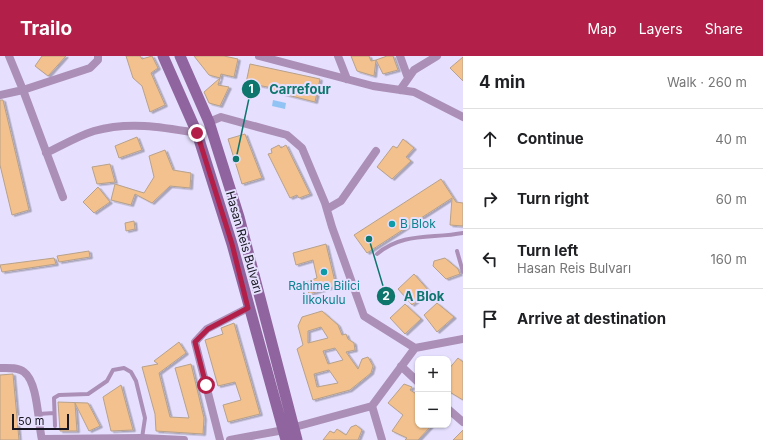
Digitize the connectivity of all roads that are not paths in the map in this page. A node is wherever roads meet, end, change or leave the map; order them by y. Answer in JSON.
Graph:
{"nodes":[{"id":1,"x":9,"y":56,"type":"edge"},
{"id":2,"x":98,"y":56,"type":"edge"},
{"id":3,"x":163,"y":56,"type":"edge"},
{"id":4,"x":180,"y":56,"type":"edge"},
{"id":5,"x":259,"y":56,"type":"edge"},
{"id":6,"x":338,"y":56,"type":"edge"},
{"id":7,"x":400,"y":56,"type":"edge"},
{"id":8,"x":437,"y":56,"type":"edge"},
{"id":9,"x":276,"y":58,"type":"edge"},
{"id":10,"x":408,"y":78,"type":"junction"},
{"id":11,"x":347,"y":79,"type":"junction"},
{"id":12,"x":23,"y":90,"type":"junction"},
{"id":13,"x":400,"y":90,"type":"junction"},
{"id":14,"x":0,"y":95,"type":"edge"},
{"id":15,"x":463,"y":117,"type":"edge"},
{"id":16,"x":208,"y":122,"type":"junction"},
{"id":17,"x":197,"y":133,"type":"junction"},
{"id":18,"x":376,"y":151,"type":"dead end"},
{"id":19,"x":46,"y":153,"type":"junction"},
{"id":20,"x":63,"y":197,"type":"dead end"},
{"id":21,"x":327,"y":209,"type":"junction"},
{"id":22,"x":240,"y":217,"type":"junction"},
{"id":23,"x":226,"y":221,"type":"junction"},
{"id":24,"x":463,"y":233,"type":"edge"},
{"id":25,"x":245,"y":240,"type":"junction"},
{"id":26,"x":232,"y":244,"type":"junction"},
{"id":27,"x":457,"y":251,"type":"dead end"},
{"id":28,"x":377,"y":254,"type":"dead end"},
{"id":29,"x":463,"y":272,"type":"edge"},
{"id":30,"x":248,"y":308,"type":"junction"},
{"id":31,"x":463,"y":339,"type":"edge"},
{"id":32,"x":415,"y":348,"type":"junction"},
{"id":33,"x":401,"y":366,"type":"junction"},
{"id":34,"x":0,"y":368,"type":"edge"},
{"id":35,"x":415,"y":379,"type":"edge"},
{"id":36,"x":372,"y":406,"type":"junction"},
{"id":37,"x":54,"y":412,"type":"junction"},
{"id":38,"x":451,"y":412,"type":"edge"},
{"id":39,"x":38,"y":414,"type":"junction"},
{"id":40,"x":463,"y":422,"type":"edge"},
{"id":41,"x":55,"y":426,"type":"dead end"},
{"id":42,"x":288,"y":433,"type":"edge"},
{"id":43,"x":142,"y":439,"type":"edge"},
{"id":44,"x":42,"y":440,"type":"edge"},
{"id":45,"x":184,"y":440,"type":"edge"},
{"id":46,"x":220,"y":440,"type":"edge"},
{"id":47,"x":230,"y":440,"type":"edge"},
{"id":48,"x":297,"y":440,"type":"edge"},
{"id":49,"x":382,"y":440,"type":"edge"}],
"edges":[{"from":1,"to":12,"type":"street"},
{"from":2,"to":12,"type":"street"},
{"from":3,"to":17,"type":"main road","name":"Hasan Reis Bulvarı"},
{"from":4,"to":16,"type":"main road","name":"Hasan Reis Bulvarı"},
{"from":5,"to":9,"type":"street"},
{"from":6,"to":11,"type":"street"},
{"from":7,"to":10,"type":"street"},
{"from":8,"to":10,"type":"street"},
{"from":9,"to":11,"type":"street"},
{"from":10,"to":13,"type":"street"},
{"from":11,"to":13,"type":"street"},
{"from":12,"to":14,"type":"street"},
{"from":12,"to":19,"type":"street"},
{"from":13,"to":15,"type":"street"},
{"from":16,"to":21,"type":"street"},
{"from":16,"to":22,"type":"main road","name":"Hasan Reis Bulvarı"},
{"from":17,"to":19,"type":"street"},
{"from":17,"to":23,"type":"main road","name":"Hasan Reis Bulvarı"},
{"from":18,"to":21,"type":"street"},
{"from":19,"to":20,"type":"street"},
{"from":21,"to":32,"type":"street"},
{"from":22,"to":23,"type":"street"},
{"from":22,"to":25,"type":"main road","name":"Hasan Reis Bulvarı"},
{"from":23,"to":26,"type":"main road","name":"Hasan Reis Bulvarı"},
{"from":24,"to":28,"type":"lane"},
{"from":25,"to":26,"type":"street"},
{"from":25,"to":42,"type":"main road","name":"Hasan Reis Bulvarı"},
{"from":26,"to":30,"type":"main road","name":"Hasan Reis Bulvarı"},
{"from":27,"to":29,"type":"lane"},
{"from":30,"to":42,"type":"main road","name":"Hasan Reis Bulvarı"},
{"from":30,"to":46,"type":"street"},
{"from":31,"to":32,"type":"street"},
{"from":32,"to":33,"type":"street"},
{"from":33,"to":35,"type":"street"},
{"from":33,"to":36,"type":"street"},
{"from":34,"to":39,"type":"street"},
{"from":36,"to":42,"type":"street"},
{"from":36,"to":49,"type":"street"},
{"from":37,"to":39,"type":"lane"},
{"from":37,"to":41,"type":"lane"},
{"from":37,"to":43,"type":"lane"},
{"from":38,"to":40,"type":"street"},
{"from":39,"to":44,"type":"street"},
{"from":42,"to":47,"type":"street"},
{"from":42,"to":48,"type":"main road","name":"Hasan Reis Bulvarı"},
{"from":43,"to":44,"type":"street"},
{"from":43,"to":45,"type":"street"}]}
